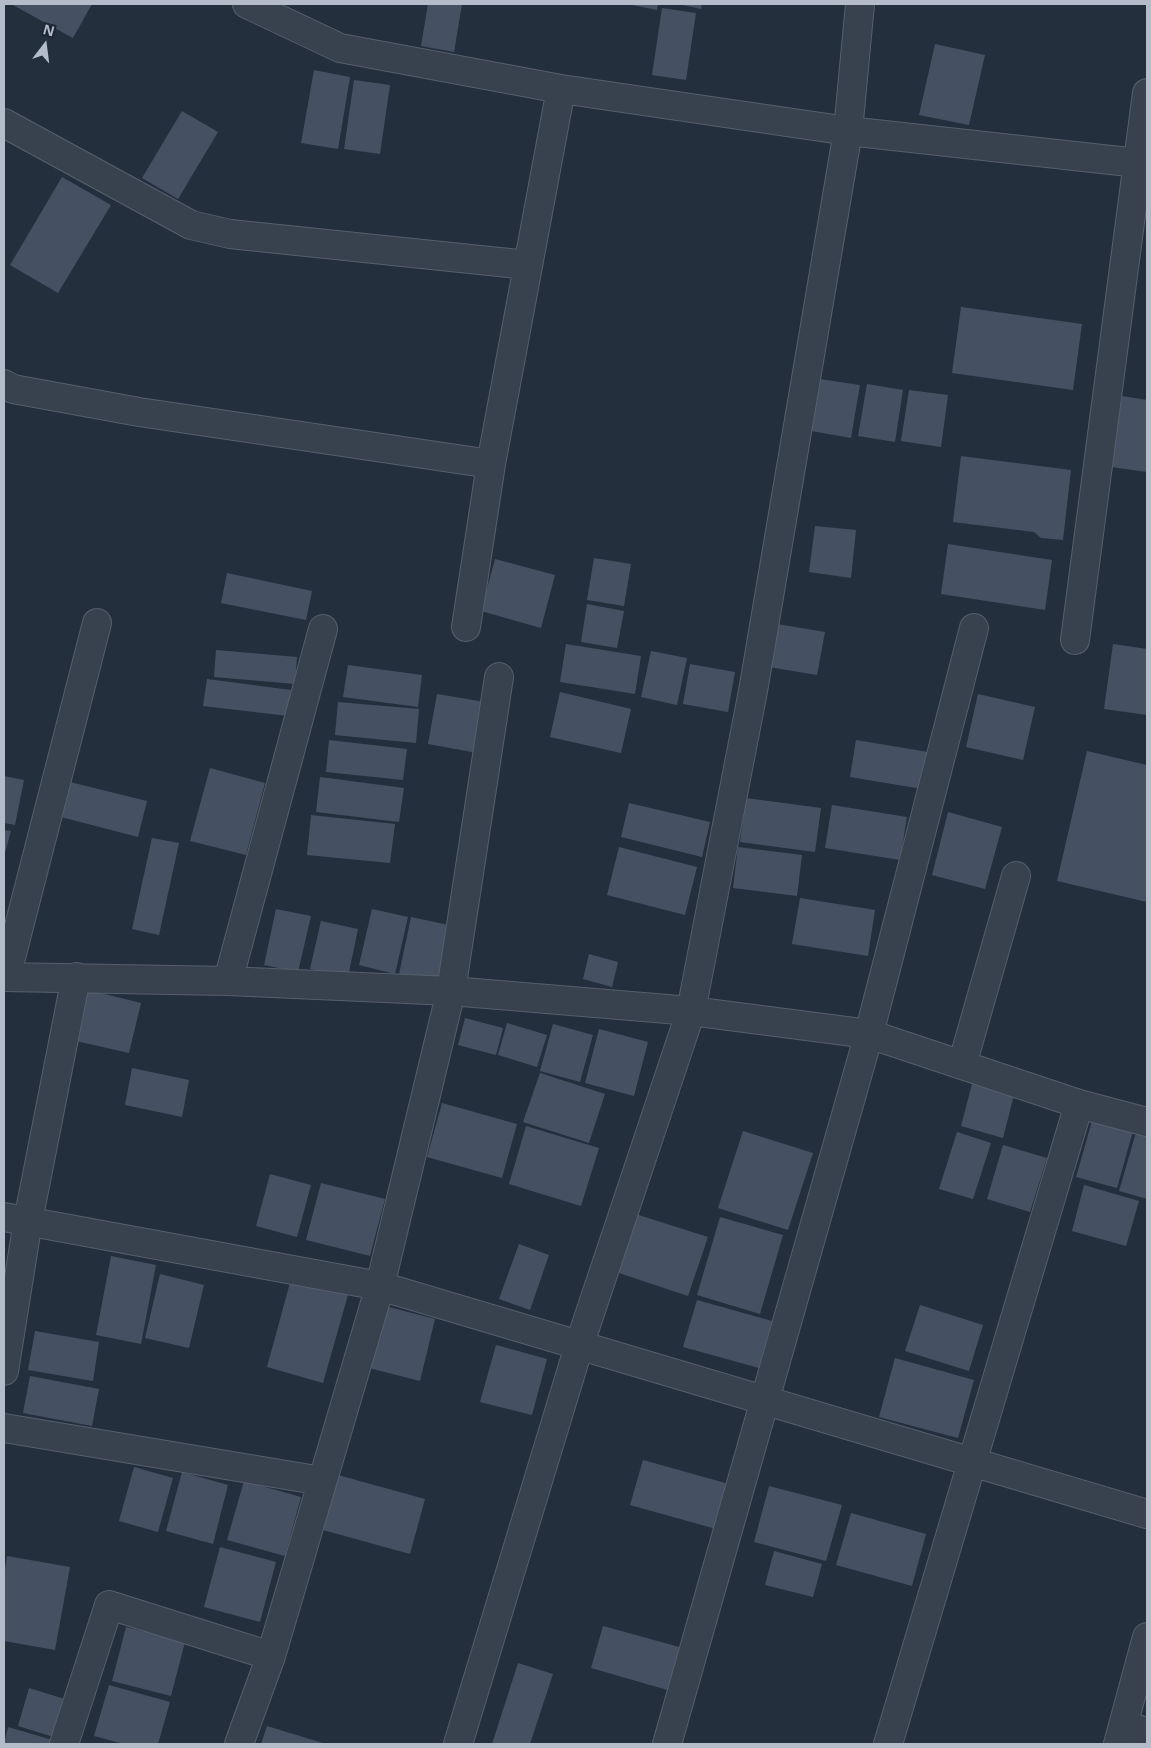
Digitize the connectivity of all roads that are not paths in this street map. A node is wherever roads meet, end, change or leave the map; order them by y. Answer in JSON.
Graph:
{"nodes":[{"id":1,"x":247,"y":4,"type":"edge"},
{"id":2,"x":860,"y":4,"type":"edge"},
{"id":3,"x":561,"y":89,"type":"junction"},
{"id":4,"x":1147,"y":94,"type":"edge"},
{"id":5,"x":4,"y":123,"type":"edge"},
{"id":6,"x":848,"y":131,"type":"junction"},
{"id":7,"x":1142,"y":164,"type":"edge"},
{"id":8,"x":528,"y":265,"type":"junction"},
{"id":9,"x":7,"y":393,"type":"edge"},
{"id":10,"x":491,"y":464,"type":"junction"},
{"id":11,"x":97,"y":623,"type":"dead end"},
{"id":12,"x":466,"y":627,"type":"dead end"},
{"id":13,"x":974,"y":628,"type":"dead end"},
{"id":14,"x":323,"y":629,"type":"dead end"},
{"id":15,"x":1075,"y":640,"type":"dead end"},
{"id":16,"x":499,"y":677,"type":"dead end"},
{"id":17,"x":1016,"y":876,"type":"dead end"},
{"id":18,"x":5,"y":977,"type":"edge"},
{"id":19,"x":76,"y":977,"type":"junction"},
{"id":20,"x":228,"y":981,"type":"junction"},
{"id":21,"x":451,"y":991,"type":"junction"},
{"id":22,"x":691,"y":1011,"type":"junction"},
{"id":23,"x":870,"y":1034,"type":"junction"},
{"id":24,"x":962,"y":1065,"type":"junction"},
{"id":25,"x":1079,"y":1104,"type":"junction"},
{"id":26,"x":1147,"y":1122,"type":"edge"},
{"id":27,"x":16,"y":1219,"type":"edge"},
{"id":28,"x":380,"y":1286,"type":"junction"},
{"id":29,"x":579,"y":1346,"type":"junction"},
{"id":30,"x":4,"y":1371,"type":"edge"},
{"id":31,"x":765,"y":1399,"type":"junction"},
{"id":32,"x":4,"y":1428,"type":"edge"},
{"id":33,"x":972,"y":1463,"type":"junction"},
{"id":34,"x":322,"y":1481,"type":"junction"},
{"id":35,"x":1147,"y":1514,"type":"edge"},
{"id":36,"x":1147,"y":1637,"type":"edge"},
{"id":37,"x":271,"y":1656,"type":"junction"},
{"id":38,"x":1129,"y":1734,"type":"edge"},
{"id":39,"x":64,"y":1744,"type":"edge"},
{"id":40,"x":239,"y":1744,"type":"edge"},
{"id":41,"x":458,"y":1744,"type":"edge"},
{"id":42,"x":667,"y":1744,"type":"edge"},
{"id":43,"x":888,"y":1744,"type":"edge"}],
"edges":[{"from":1,"to":3,"type":"street"},
{"from":2,"to":6,"type":"street"},
{"from":3,"to":6,"type":"street"},
{"from":3,"to":8,"type":"street"},
{"from":4,"to":7,"type":"street"},
{"from":5,"to":8,"type":"street"},
{"from":6,"to":7,"type":"street"},
{"from":6,"to":22,"type":"street"},
{"from":7,"to":15,"type":"street"},
{"from":8,"to":10,"type":"street"},
{"from":9,"to":10,"type":"street"},
{"from":10,"to":12,"type":"street"},
{"from":11,"to":18,"type":"street"},
{"from":13,"to":23,"type":"street"},
{"from":14,"to":20,"type":"street"},
{"from":16,"to":21,"type":"street"},
{"from":17,"to":24,"type":"street"},
{"from":18,"to":19,"type":"street"},
{"from":19,"to":20,"type":"street"},
{"from":19,"to":27,"type":"street"},
{"from":20,"to":21,"type":"street"},
{"from":21,"to":22,"type":"street"},
{"from":21,"to":28,"type":"street"},
{"from":22,"to":23,"type":"street"},
{"from":22,"to":29,"type":"street"},
{"from":23,"to":24,"type":"street"},
{"from":23,"to":31,"type":"street"},
{"from":24,"to":25,"type":"street"},
{"from":25,"to":26,"type":"street"},
{"from":25,"to":33,"type":"street"},
{"from":27,"to":28,"type":"street"},
{"from":27,"to":30,"type":"street"},
{"from":28,"to":29,"type":"street"},
{"from":28,"to":34,"type":"street"},
{"from":29,"to":31,"type":"street"},
{"from":29,"to":41,"type":"street"},
{"from":31,"to":33,"type":"street"},
{"from":31,"to":42,"type":"street"},
{"from":32,"to":34,"type":"street"},
{"from":33,"to":35,"type":"street"},
{"from":33,"to":43,"type":"street"},
{"from":34,"to":37,"type":"street"},
{"from":36,"to":38,"type":"street"},
{"from":37,"to":39,"type":"street"},
{"from":37,"to":40,"type":"street"}]}
